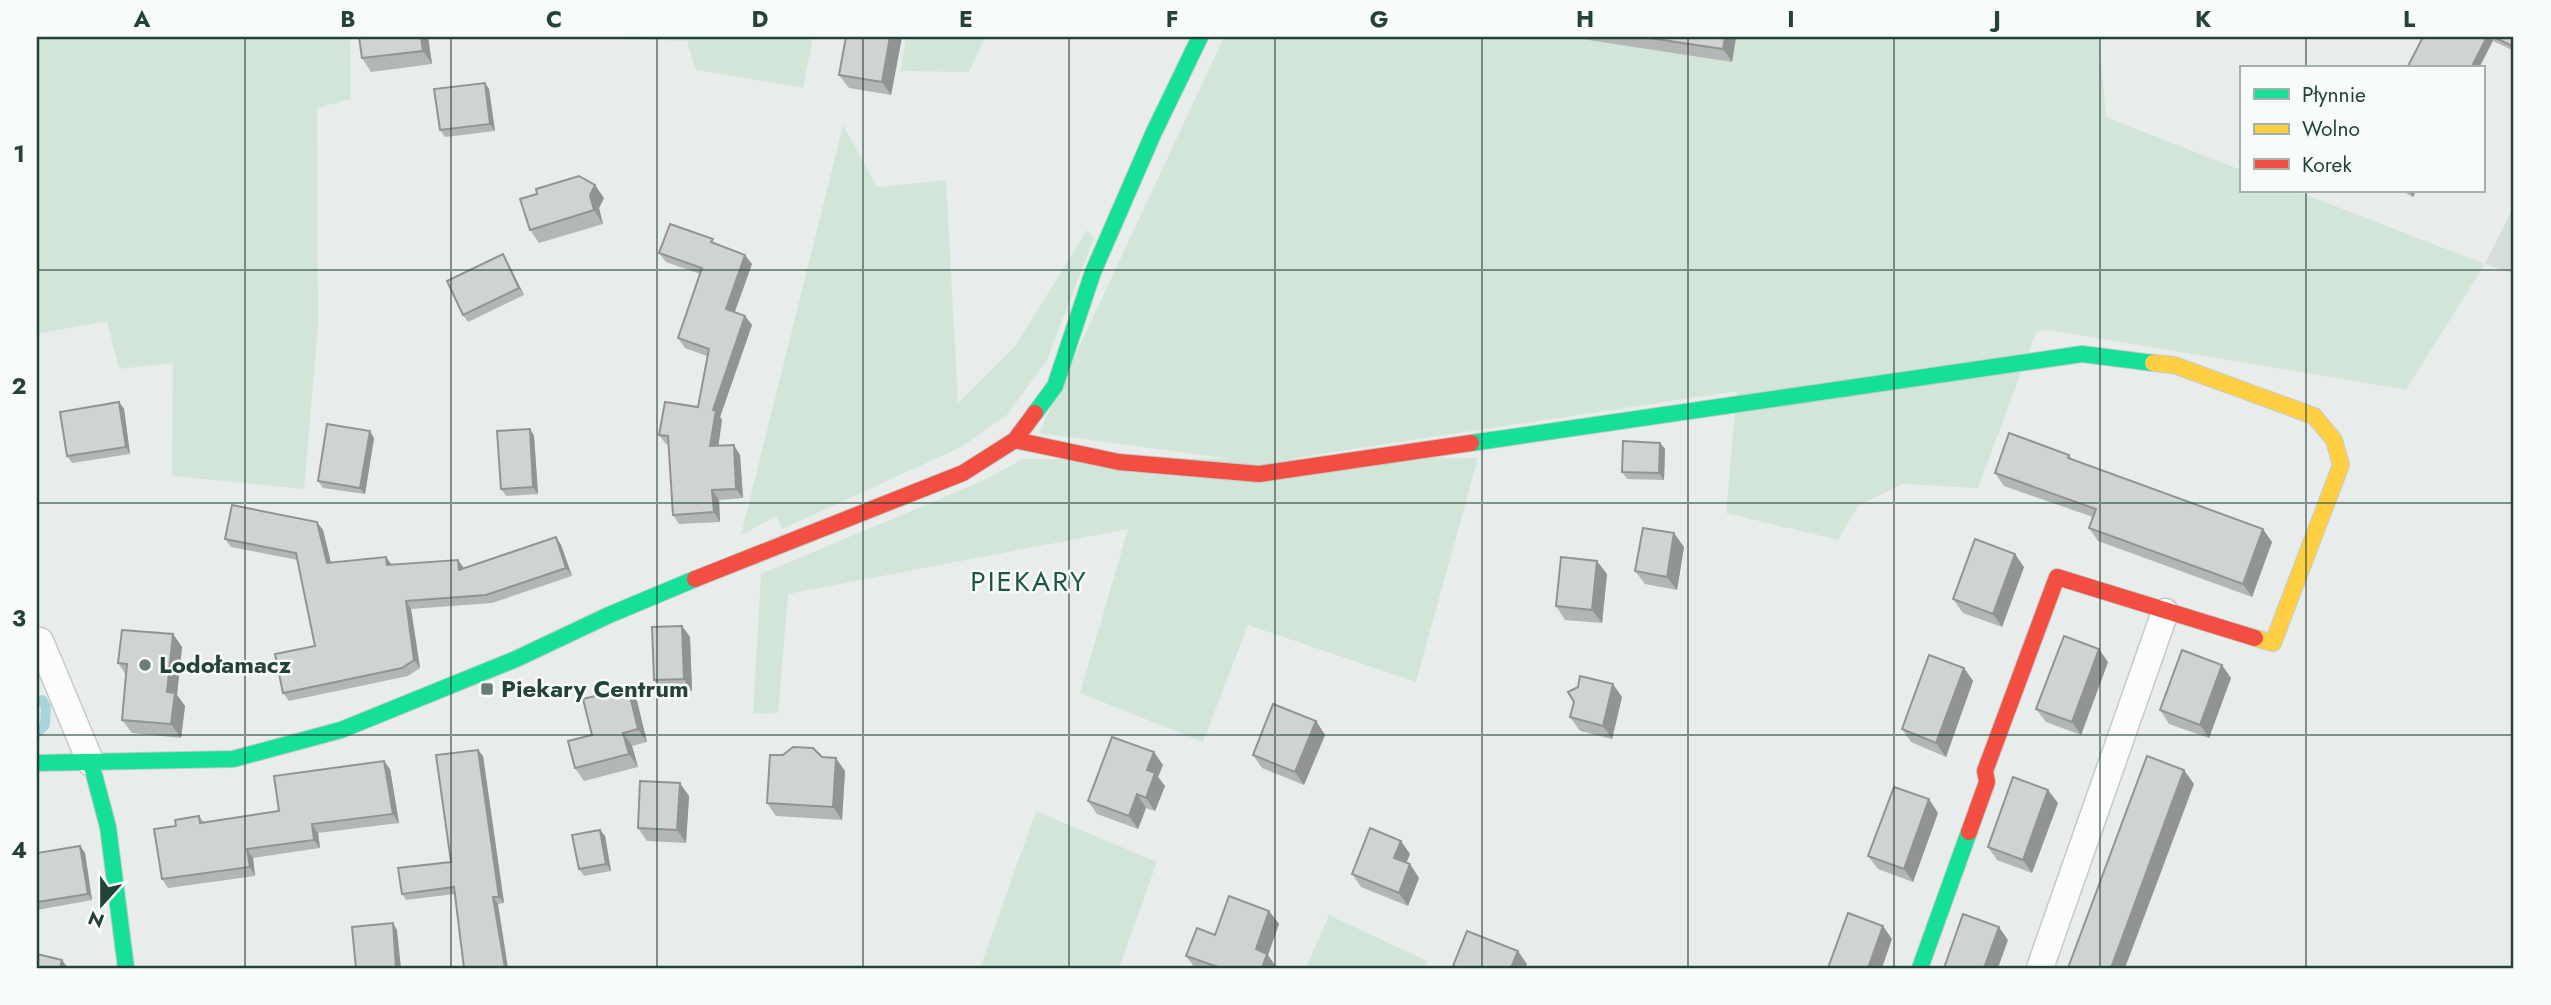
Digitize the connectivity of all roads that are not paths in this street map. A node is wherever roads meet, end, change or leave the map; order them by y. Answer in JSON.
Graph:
{"nodes":[{"id":1,"x":1200,"y":37,"type":"edge"},
{"id":2,"x":1015,"y":440,"type":"junction"},
{"id":3,"x":2165,"y":612,"type":"junction"},
{"id":4,"x":37,"y":643,"type":"edge"},
{"id":5,"x":37,"y":763,"type":"edge"},
{"id":6,"x":91,"y":764,"type":"junction"},
{"id":7,"x":126,"y":968,"type":"edge"},
{"id":8,"x":1920,"y":968,"type":"edge"},
{"id":9,"x":2040,"y":968,"type":"edge"}],
"edges":[{"from":1,"to":2,"type":"street"},
{"from":2,"to":3,"type":"street"},
{"from":2,"to":6,"type":"street"},
{"from":3,"to":8,"type":"street"},
{"from":3,"to":9,"type":"street"},
{"from":4,"to":6,"type":"street"},
{"from":5,"to":6,"type":"street"},
{"from":6,"to":7,"type":"street"}]}
